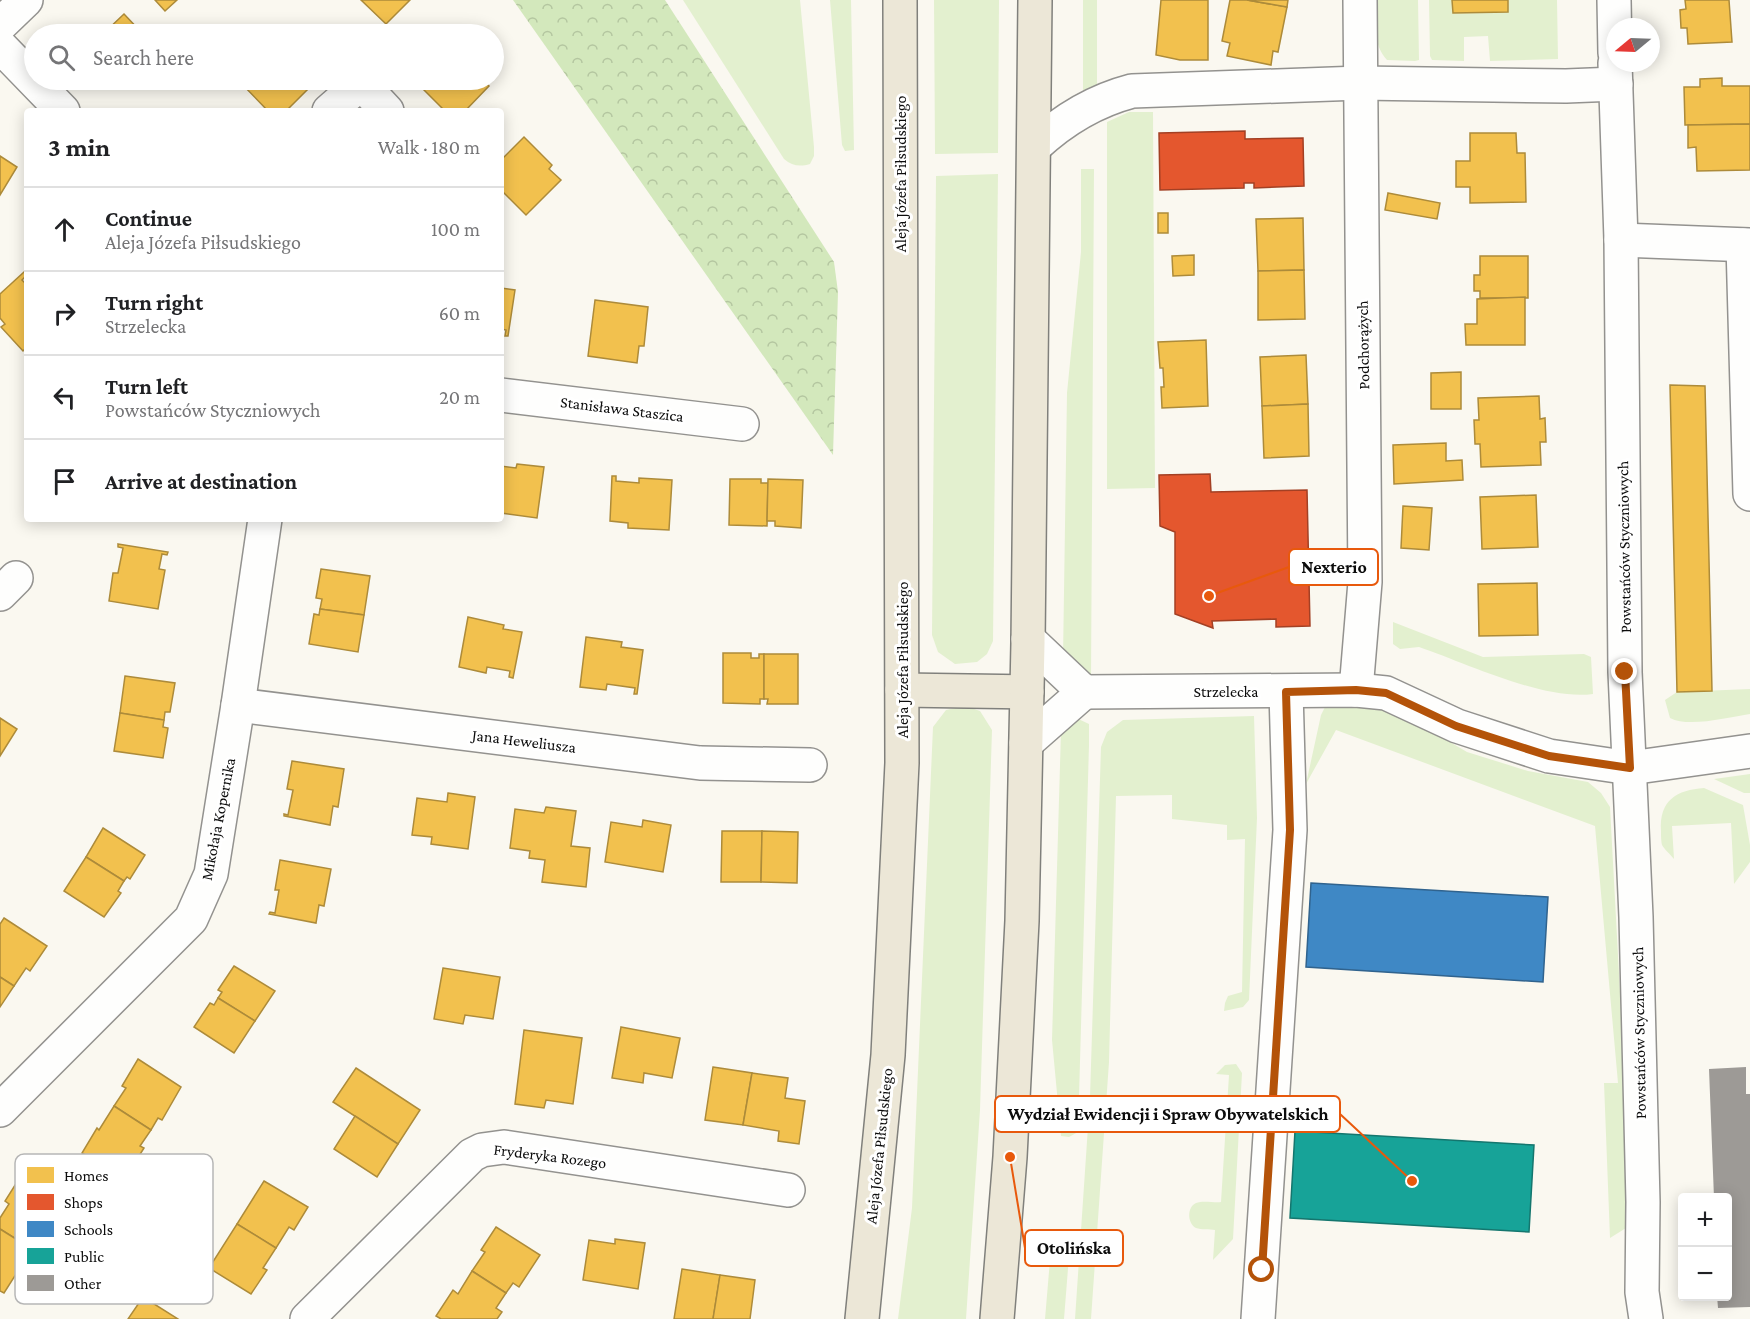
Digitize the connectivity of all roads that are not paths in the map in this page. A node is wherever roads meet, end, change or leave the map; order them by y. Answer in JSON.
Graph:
{"nodes":[{"id":1,"x":26,"y":0,"type":"edge"},
{"id":2,"x":876,"y":0,"type":"edge"},
{"id":3,"x":900,"y":0,"type":"edge"},
{"id":4,"x":1035,"y":0,"type":"edge"},
{"id":5,"x":1360,"y":0,"type":"edge"},
{"id":6,"x":1614,"y":0,"type":"edge"},
{"id":7,"x":1614,"y":18,"type":"edge"},
{"id":8,"x":0,"y":25,"type":"edge"},
{"id":9,"x":0,"y":46,"type":"edge"},
{"id":10,"x":1606,"y":70,"type":"edge"},
{"id":11,"x":24,"y":71,"type":"edge"},
{"id":12,"x":1615,"y":72,"type":"edge"},
{"id":13,"x":1360,"y":82,"type":"junction"},
{"id":14,"x":43,"y":90,"type":"edge"},
{"id":15,"x":352,"y":90,"type":"edge"},
{"id":16,"x":367,"y":90,"type":"edge"},
{"id":17,"x":60,"y":108,"type":"edge"},
{"id":18,"x":333,"y":108,"type":"edge"},
{"id":19,"x":384,"y":108,"type":"edge"},
{"id":20,"x":900,"y":133,"type":"junction"},
{"id":21,"x":1035,"y":146,"type":"junction"},
{"id":22,"x":1621,"y":240,"type":"junction"},
{"id":23,"x":1747,"y":245,"type":"edge"},
{"id":24,"x":504,"y":395,"type":"edge"},
{"id":25,"x":742,"y":424,"type":"dead end"},
{"id":26,"x":1750,"y":494,"type":"edge"},
{"id":27,"x":265,"y":522,"type":"edge"},
{"id":28,"x":1028,"y":639,"type":"junction"},
{"id":29,"x":902,"y":690,"type":"junction"},
{"id":30,"x":1356,"y":690,"type":"junction"},
{"id":31,"x":1027,"y":692,"type":"junction"},
{"id":32,"x":1084,"y":692,"type":"junction"},
{"id":33,"x":1286,"y":692,"type":"junction"},
{"id":34,"x":238,"y":705,"type":"junction"},
{"id":35,"x":1026,"y":743,"type":"junction"},
{"id":36,"x":1750,"y":751,"type":"edge"},
{"id":37,"x":810,"y":765,"type":"dead end"},
{"id":38,"x":1630,"y":768,"type":"junction"},
{"id":39,"x":0,"y":1110,"type":"edge"},
{"id":40,"x":788,"y":1190,"type":"dead end"},
{"id":41,"x":307,"y":1319,"type":"edge"},
{"id":42,"x":862,"y":1319,"type":"edge"},
{"id":43,"x":997,"y":1319,"type":"edge"},
{"id":44,"x":1258,"y":1319,"type":"edge"},
{"id":45,"x":1646,"y":1319,"type":"edge"}],
"edges":[{"from":1,"to":8,"type":"street"},
{"from":2,"to":20,"type":"main road"},
{"from":3,"to":20,"type":"main road","name":"Aleja Józefa Piłsudskiego"},
{"from":4,"to":21,"type":"main road"},
{"from":5,"to":13,"type":"street","name":"Podchorążych"},
{"from":6,"to":7,"type":"street","name":"Powstańców Styczniowych"},
{"from":9,"to":11,"type":"street"},
{"from":10,"to":13,"type":"street"},
{"from":12,"to":22,"type":"street","name":"Powstańców Styczniowych"},
{"from":13,"to":21,"type":"street"},
{"from":13,"to":30,"type":"street","name":"Podchorążych"},
{"from":14,"to":17,"type":"street"},
{"from":15,"to":18,"type":"street"},
{"from":16,"to":19,"type":"street"},
{"from":20,"to":29,"type":"main road","name":"Aleja Józefa Piłsudskiego"},
{"from":21,"to":28,"type":"main road"},
{"from":22,"to":23,"type":"street"},
{"from":22,"to":38,"type":"street","name":"Powstańców Styczniowych"},
{"from":23,"to":26,"type":"street"},
{"from":24,"to":25,"type":"street","name":"Stanisława Staszica"},
{"from":27,"to":34,"type":"street","name":"Mikołaja Kopernika"},
{"from":28,"to":31,"type":"main road"},
{"from":28,"to":32,"type":"street"},
{"from":29,"to":31,"type":"main road"},
{"from":29,"to":42,"type":"main road","name":"Aleja Józefa Piłsudskiego"},
{"from":30,"to":33,"type":"street","name":"Strzelecka"},
{"from":30,"to":38,"type":"street","name":"Strzelecka"},
{"from":31,"to":35,"type":"main road"},
{"from":32,"to":33,"type":"street","name":"Strzelecka"},
{"from":32,"to":35,"type":"street"},
{"from":33,"to":44,"type":"street"},
{"from":34,"to":37,"type":"street","name":"Jana Heweliusza"},
{"from":34,"to":39,"type":"street","name":"Mikołaja Kopernika"},
{"from":35,"to":43,"type":"main road"},
{"from":36,"to":38,"type":"street","name":"Strzelecka"},
{"from":38,"to":45,"type":"street","name":"Powstańców Styczniowych"},
{"from":40,"to":41,"type":"street","name":"Fryderyka Rozego"}]}
